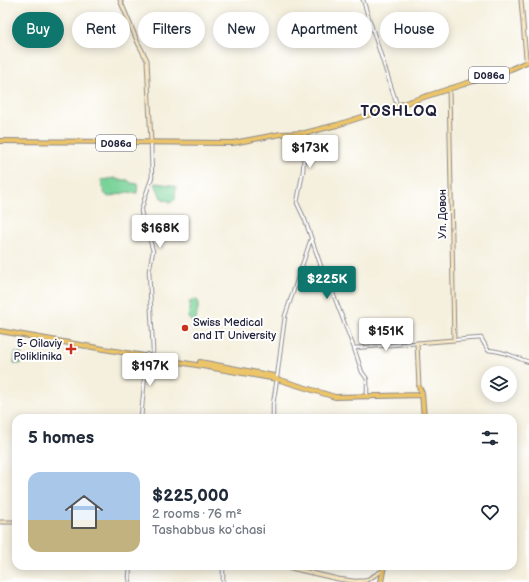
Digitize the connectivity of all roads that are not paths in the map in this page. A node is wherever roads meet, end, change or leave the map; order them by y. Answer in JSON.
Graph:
{"nodes":[{"id":1,"x":120,"y":0,"type":"edge"},
{"id":2,"x":363,"y":0,"type":"edge"},
{"id":3,"x":521,"y":0,"type":"edge"},
{"id":4,"x":529,"y":62,"type":"edge"},
{"id":5,"x":449,"y":88,"type":"junction"},
{"id":6,"x":397,"y":105,"type":"junction"},
{"id":7,"x":305,"y":133,"type":"junction"},
{"id":8,"x":0,"y":141,"type":"edge"},
{"id":9,"x":151,"y":143,"type":"junction"},
{"id":10,"x":311,"y":244,"type":"junction"},
{"id":11,"x":0,"y":331,"type":"edge"},
{"id":12,"x":454,"y":340,"type":"junction"},
{"id":13,"x":416,"y":343,"type":"junction"},
{"id":14,"x":354,"y":348,"type":"junction"},
{"id":15,"x":149,"y":355,"type":"junction"},
{"id":16,"x":529,"y":362,"type":"edge"},
{"id":17,"x":277,"y":378,"type":"junction"},
{"id":18,"x":419,"y":387,"type":"joint"},
{"id":19,"x":421,"y":394,"type":"junction"},
{"id":20,"x":367,"y":396,"type":"junction"},
{"id":21,"x":142,"y":414,"type":"edge"},
{"id":22,"x":273,"y":414,"type":"edge"},
{"id":23,"x":423,"y":414,"type":"edge"},
{"id":24,"x":0,"y":522,"type":"edge"},
{"id":25,"x":12,"y":522,"type":"edge"},
{"id":26,"x":130,"y":570,"type":"edge"},
{"id":27,"x":223,"y":570,"type":"edge"},
{"id":28,"x":301,"y":570,"type":"edge"},
{"id":29,"x":382,"y":571,"type":"joint"},
{"id":30,"x":130,"y":582,"type":"edge"},
{"id":31,"x":223,"y":582,"type":"edge"},
{"id":32,"x":357,"y":582,"type":"edge"},
{"id":33,"x":361,"y":582,"type":"edge"},
{"id":34,"x":381,"y":582,"type":"edge"}],
"edges":[{"from":1,"to":9,"type":"main road"},
{"from":2,"to":6,"type":"street"},
{"from":3,"to":4,"type":"main road"},
{"from":4,"to":5,"type":"main road","number":"D086a"},
{"from":5,"to":6,"type":"main road","number":"D086a"},
{"from":5,"to":12,"type":"main road","name":"Ул. Довон"},
{"from":6,"to":7,"type":"main road","number":"D086a"},
{"from":7,"to":9,"type":"main road","number":"D086a"},
{"from":7,"to":10,"type":"street"},
{"from":8,"to":9,"type":"main road","number":"D086a"},
{"from":9,"to":15,"type":"street"},
{"from":10,"to":14,"type":"street"},
{"from":10,"to":17,"type":"street"},
{"from":11,"to":15,"type":"main road"},
{"from":12,"to":13,"type":"main road"},
{"from":12,"to":16,"type":"street"},
{"from":13,"to":14,"type":"street"},
{"from":13,"to":18,"type":"main road"},
{"from":14,"to":20,"type":"street"},
{"from":15,"to":17,"type":"main road"},
{"from":15,"to":21,"type":"street"},
{"from":17,"to":20,"type":"main road"},
{"from":17,"to":20,"type":"main road"},
{"from":17,"to":22,"type":"street"},
{"from":18,"to":19,"type":"main road"},
{"from":19,"to":20,"type":"main road"},
{"from":19,"to":23,"type":"main road"},
{"from":24,"to":25,"type":"main road"},
{"from":26,"to":30,"type":"street"},
{"from":27,"to":31,"type":"street"},
{"from":28,"to":32,"type":"main road"},
{"from":29,"to":32,"type":"main road"},
{"from":29,"to":34,"type":"main road"},
{"from":32,"to":33,"type":"main road"}]}
